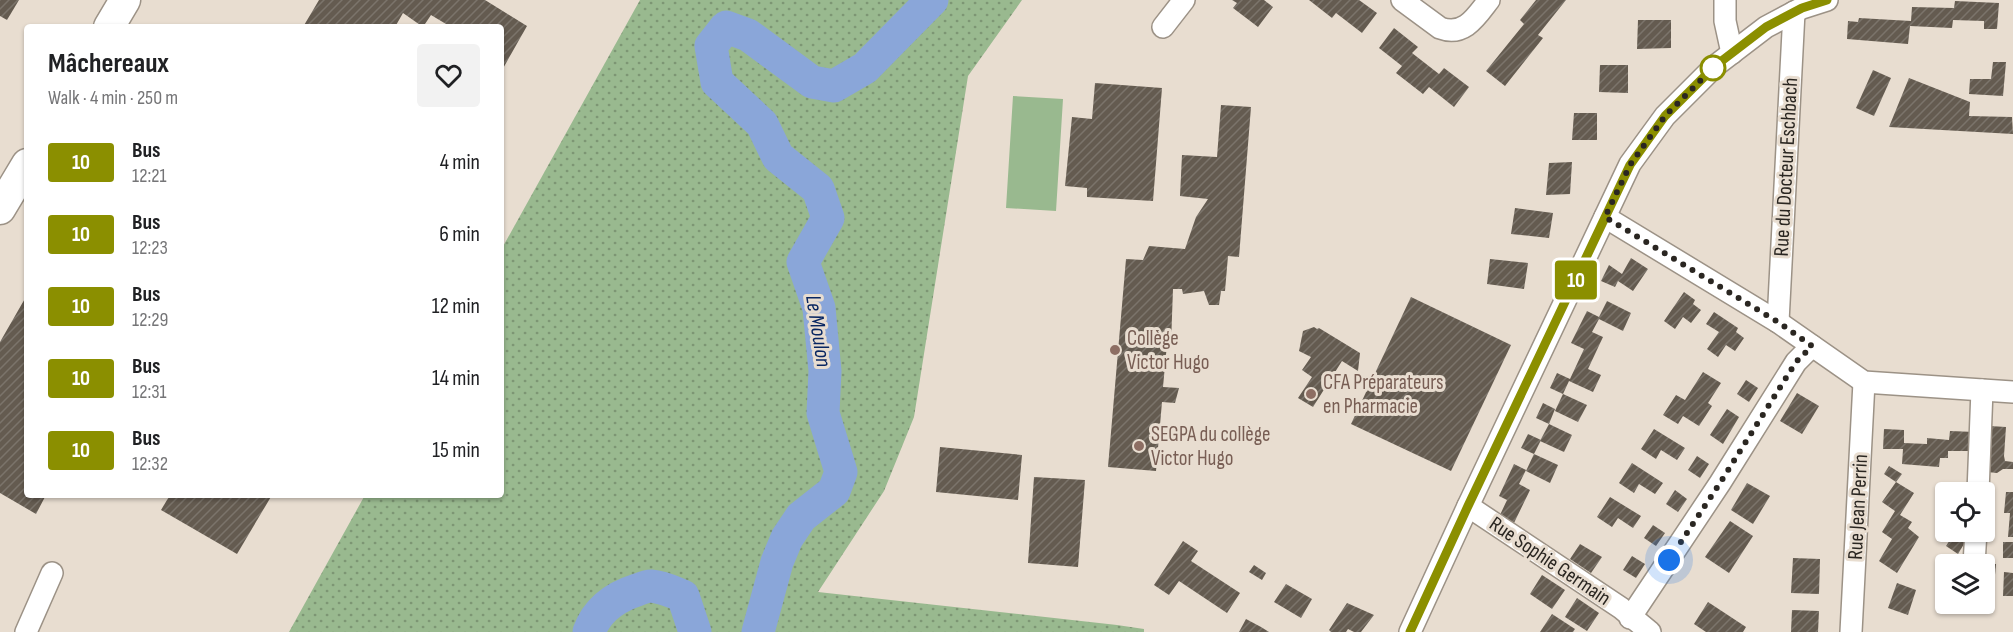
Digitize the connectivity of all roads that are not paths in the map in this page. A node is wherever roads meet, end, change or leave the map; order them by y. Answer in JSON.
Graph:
{"nodes":[{"id":1,"x":125,"y":0,"type":"edge"},
{"id":2,"x":1184,"y":0,"type":"edge"},
{"id":3,"x":1402,"y":0,"type":"edge"},
{"id":4,"x":1489,"y":0,"type":"edge"},
{"id":5,"x":1725,"y":0,"type":"edge"},
{"id":6,"x":1827,"y":0,"type":"edge"},
{"id":7,"x":1794,"y":12,"type":"junction"},
{"id":8,"x":111,"y":24,"type":"edge"},
{"id":9,"x":1163,"y":27,"type":"dead end"},
{"id":10,"x":1732,"y":53,"type":"junction"},
{"id":11,"x":24,"y":169,"type":"edge"},
{"id":12,"x":0,"y":209,"type":"edge"},
{"id":13,"x":1605,"y":217,"type":"junction"},
{"id":14,"x":1778,"y":322,"type":"junction"},
{"id":15,"x":1812,"y":346,"type":"junction"},
{"id":16,"x":1864,"y":382,"type":"junction"},
{"id":17,"x":1982,"y":390,"type":"junction"},
{"id":18,"x":2013,"y":392,"type":"edge"},
{"id":19,"x":1978,"y":482,"type":"edge"},
{"id":20,"x":1468,"y":506,"type":"junction"},
{"id":21,"x":52,"y":573,"type":"dead end"},
{"id":22,"x":1630,"y":618,"type":"junction"},
{"id":23,"x":1414,"y":630,"type":"edge"},
{"id":24,"x":26,"y":632,"type":"edge"},
{"id":25,"x":1650,"y":632,"type":"edge"},
{"id":26,"x":1851,"y":632,"type":"edge"}],
"edges":[{"from":1,"to":8,"type":"main road"},
{"from":2,"to":9,"type":"street"},
{"from":3,"to":4,"type":"street"},
{"from":5,"to":10,"type":"street"},
{"from":6,"to":7,"type":"street"},
{"from":7,"to":10,"type":"street"},
{"from":7,"to":14,"type":"street","name":"Rue du Docteur Eschbach"},
{"from":10,"to":13,"type":"street"},
{"from":11,"to":12,"type":"main road"},
{"from":13,"to":14,"type":"street"},
{"from":13,"to":20,"type":"street"},
{"from":14,"to":15,"type":"street"},
{"from":15,"to":16,"type":"street"},
{"from":15,"to":22,"type":"street"},
{"from":16,"to":17,"type":"street"},
{"from":16,"to":26,"type":"street","name":"Rue Jean Perrin"},
{"from":17,"to":18,"type":"street"},
{"from":17,"to":19,"type":"street"},
{"from":20,"to":22,"type":"street","name":"Rue Sophie Germain"},
{"from":20,"to":23,"type":"street"},
{"from":21,"to":24,"type":"street"},
{"from":22,"to":25,"type":"street","name":"Rue Sophie Germain"}]}
